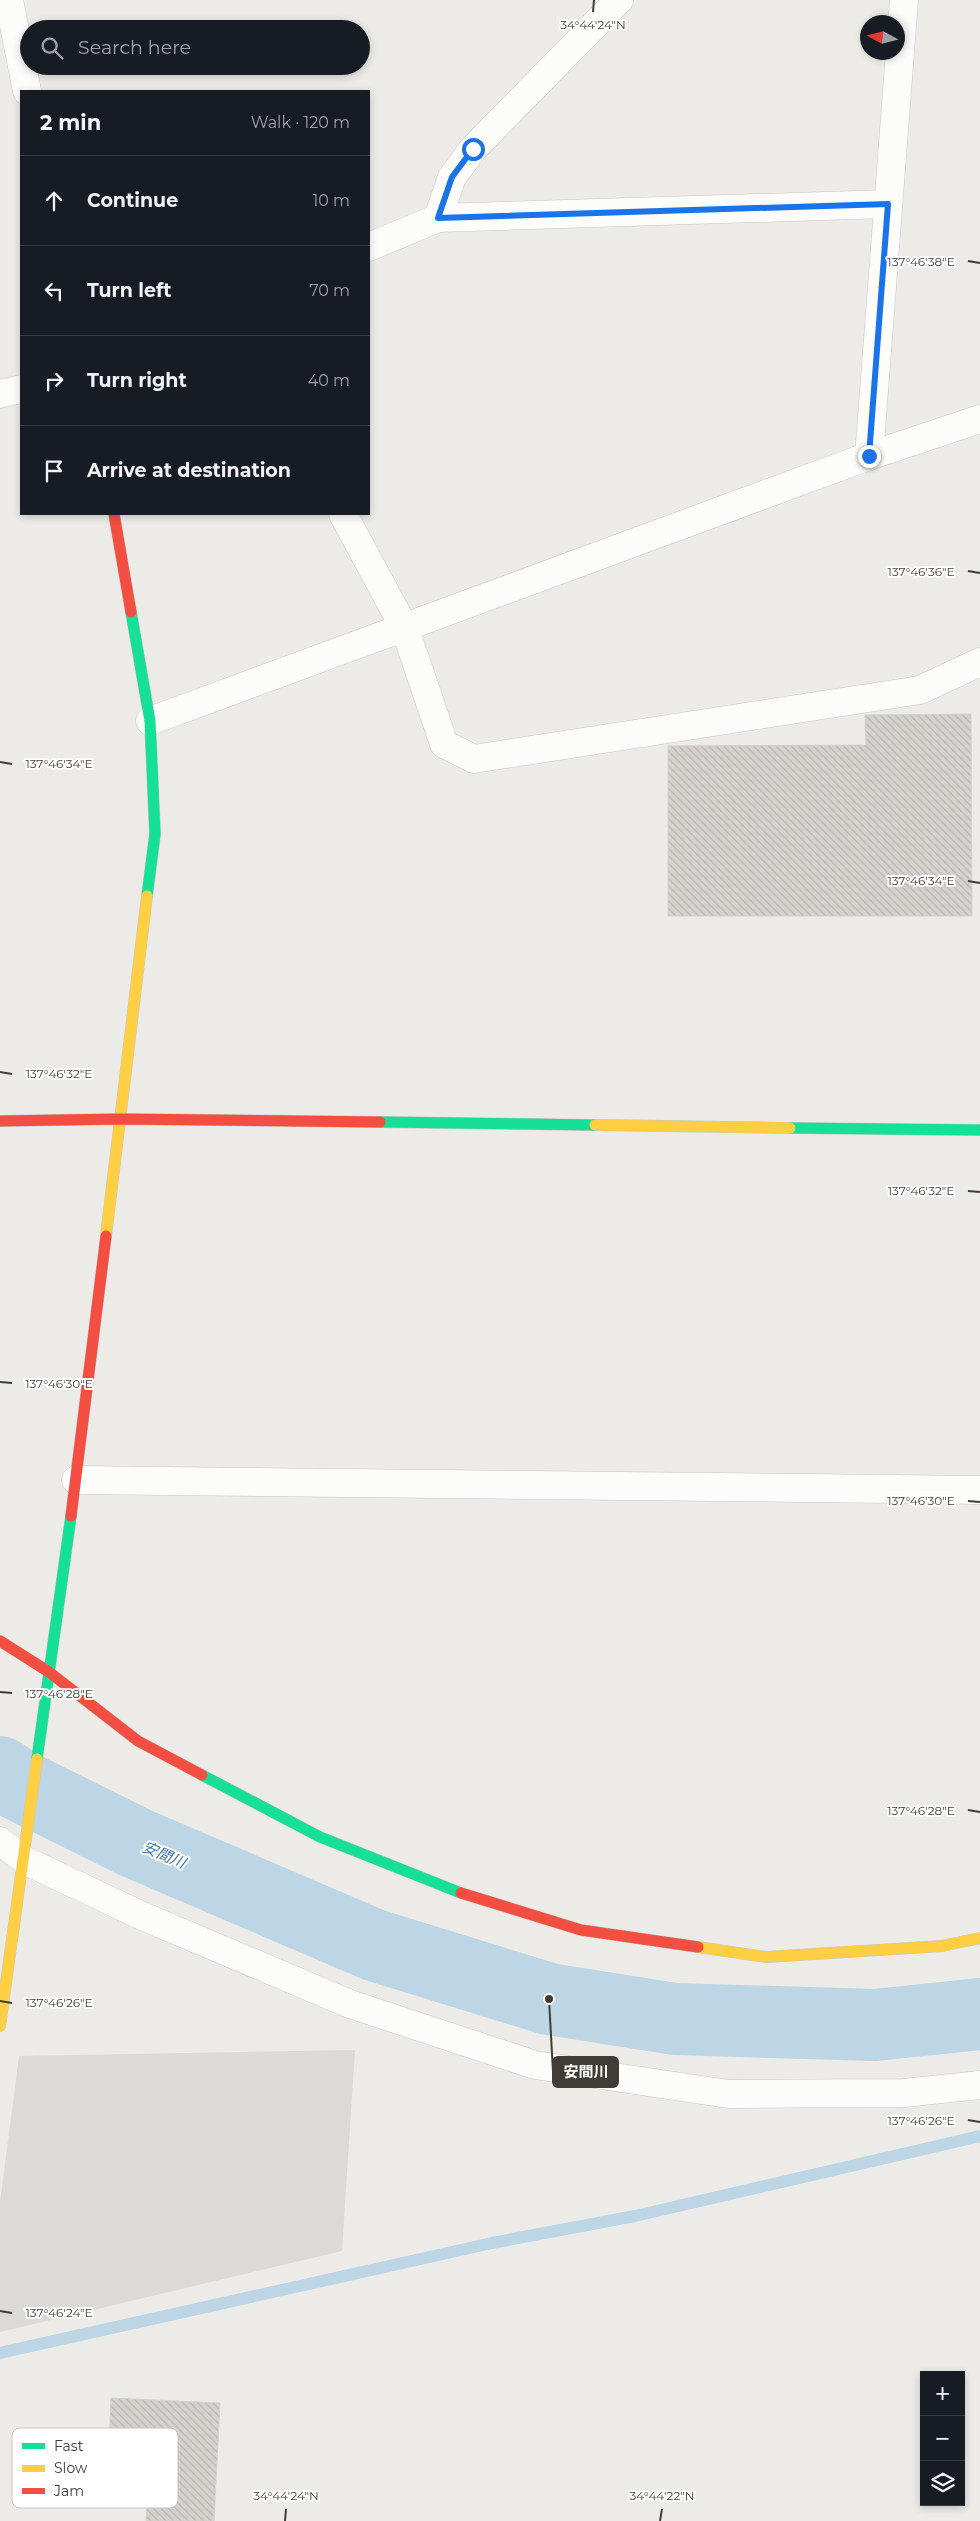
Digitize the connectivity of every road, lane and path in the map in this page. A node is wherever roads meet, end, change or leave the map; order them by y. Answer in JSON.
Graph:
{"nodes":[{"id":1,"x":9,"y":0,"type":"edge"},
{"id":2,"x":619,"y":0,"type":"edge"},
{"id":3,"x":904,"y":0,"type":"edge"},
{"id":4,"x":20,"y":56,"type":"edge"},
{"id":5,"x":24,"y":75,"type":"edge"},
{"id":6,"x":27,"y":90,"type":"edge"},
{"id":7,"x":888,"y":204,"type":"junction"},
{"id":8,"x":438,"y":218,"type":"junction"},
{"id":9,"x":370,"y":247,"type":"edge"},
{"id":10,"x":20,"y":389,"type":"edge"},
{"id":11,"x":0,"y":394,"type":"edge"},
{"id":12,"x":980,"y":419,"type":"edge"},
{"id":13,"x":869,"y":456,"type":"junction"},
{"id":14,"x":114,"y":515,"type":"edge"},
{"id":15,"x":344,"y":515,"type":"edge"},
{"id":16,"x":405,"y":629,"type":"junction"},
{"id":17,"x":980,"y":662,"type":"edge"},
{"id":18,"x":150,"y":720,"type":"junction"},
{"id":19,"x":120,"y":1119,"type":"junction"},
{"id":20,"x":0,"y":1121,"type":"edge"},
{"id":21,"x":980,"y":1130,"type":"edge"},
{"id":22,"x":76,"y":1480,"type":"junction"},
{"id":23,"x":980,"y":1490,"type":"edge"},
{"id":24,"x":0,"y":1641,"type":"edge"},
{"id":25,"x":48,"y":1674,"type":"junction"},
{"id":26,"x":0,"y":1841,"type":"edge"},
{"id":27,"x":24,"y":1858,"type":"junction"},
{"id":28,"x":980,"y":1938,"type":"edge"},
{"id":29,"x":0,"y":2026,"type":"edge"},
{"id":30,"x":980,"y":2084,"type":"edge"}],
"edges":[{"from":1,"to":4,"type":"street"},
{"from":2,"to":8,"type":"street"},
{"from":3,"to":7,"type":"street"},
{"from":5,"to":6,"type":"street"},
{"from":7,"to":8,"type":"street"},
{"from":7,"to":13,"type":"street"},
{"from":8,"to":9,"type":"street"},
{"from":10,"to":11,"type":"street"},
{"from":12,"to":13,"type":"street"},
{"from":13,"to":16,"type":"street"},
{"from":14,"to":18,"type":"street"},
{"from":15,"to":16,"type":"street"},
{"from":16,"to":17,"type":"street"},
{"from":16,"to":18,"type":"street"},
{"from":18,"to":19,"type":"street"},
{"from":19,"to":20,"type":"street"},
{"from":19,"to":21,"type":"street"},
{"from":19,"to":22,"type":"street"},
{"from":22,"to":23,"type":"street"},
{"from":22,"to":25,"type":"street"},
{"from":24,"to":25,"type":"street"},
{"from":25,"to":27,"type":"street"},
{"from":25,"to":28,"type":"street"},
{"from":26,"to":27,"type":"street"},
{"from":27,"to":29,"type":"street"},
{"from":27,"to":30,"type":"street"}]}
